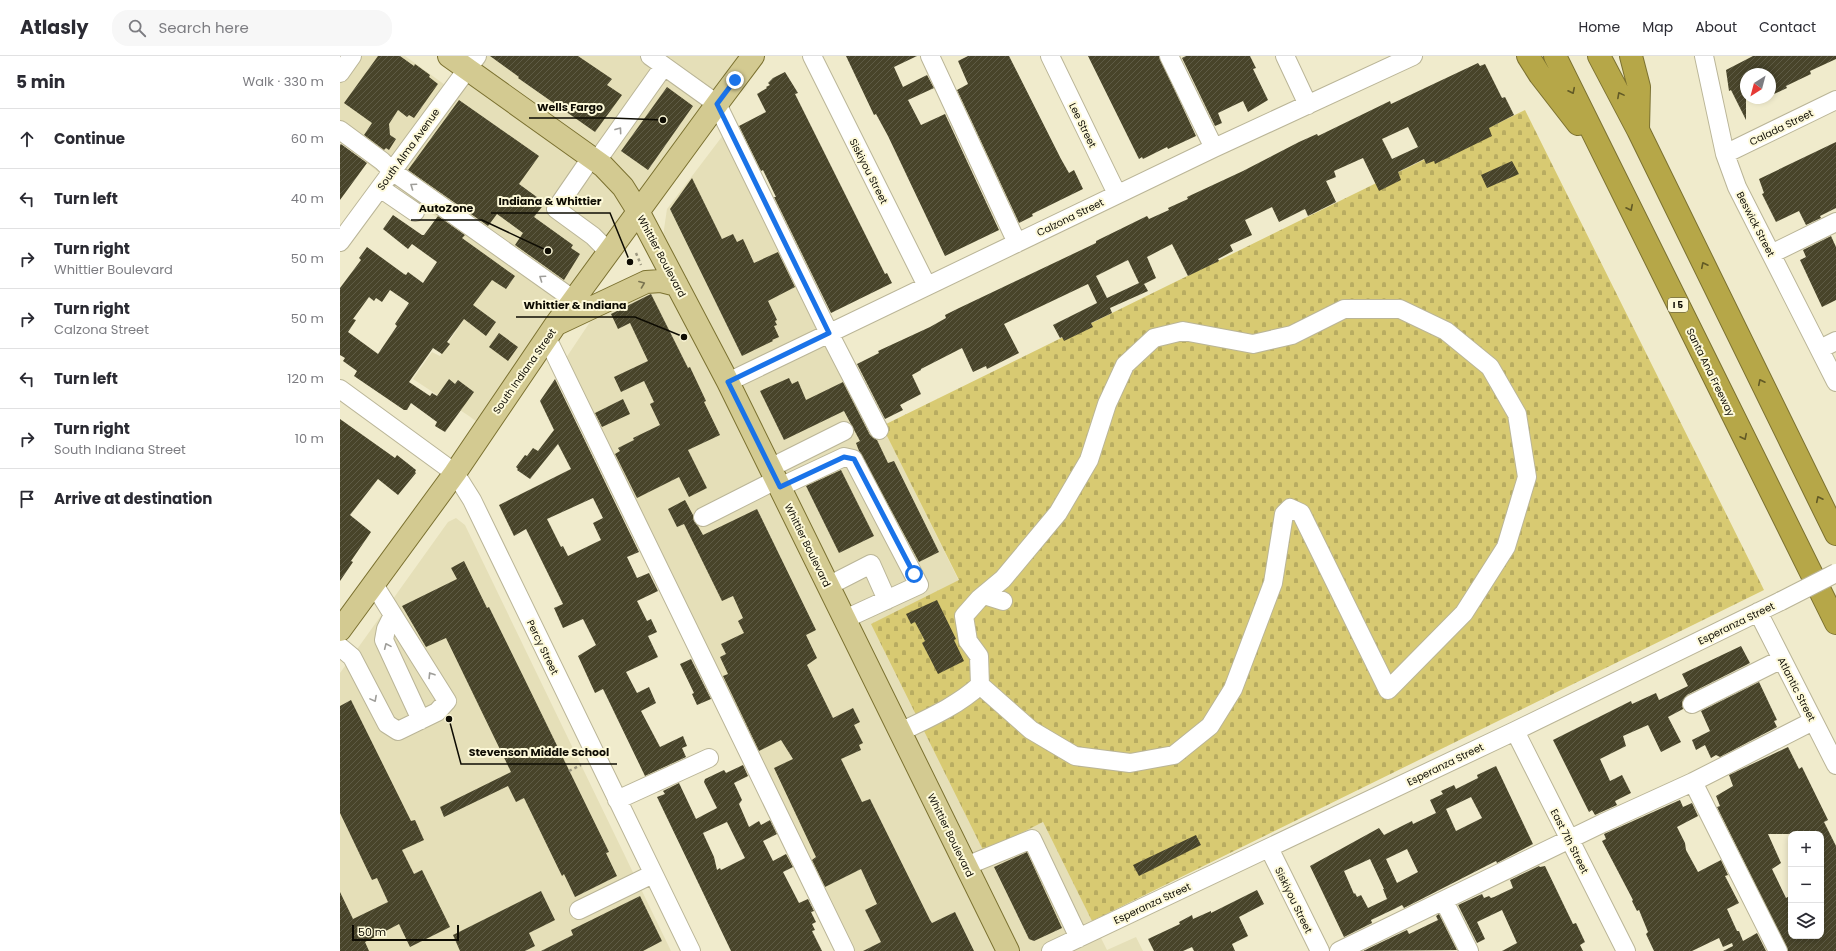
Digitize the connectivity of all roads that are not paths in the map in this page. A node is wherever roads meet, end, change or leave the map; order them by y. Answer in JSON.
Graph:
{"nodes":[{"id":1,"x":352,"y":56,"type":"edge"},
{"id":2,"x":449,"y":56,"type":"edge"},
{"id":3,"x":753,"y":56,"type":"edge"},
{"id":4,"x":812,"y":56,"type":"edge"},
{"id":5,"x":930,"y":56,"type":"edge"},
{"id":6,"x":1050,"y":56,"type":"edge"},
{"id":7,"x":1169,"y":56,"type":"edge"},
{"id":8,"x":1285,"y":56,"type":"edge"},
{"id":9,"x":1413,"y":56,"type":"edge"},
{"id":10,"x":1528,"y":56,"type":"edge"},
{"id":11,"x":1555,"y":56,"type":"edge"},
{"id":12,"x":1599,"y":56,"type":"edge"},
{"id":13,"x":1630,"y":56,"type":"edge"},
{"id":14,"x":1704,"y":56,"type":"edge"},
{"id":15,"x":657,"y":61,"type":"edge"},
{"id":16,"x":472,"y":63,"type":"edge"},
{"id":17,"x":340,"y":73,"type":"edge"},
{"id":18,"x":1836,"y":100,"type":"edge"},
{"id":19,"x":717,"y":104,"type":"junction"},
{"id":20,"x":1308,"y":105,"type":"junction"},
{"id":21,"x":340,"y":130,"type":"edge"},
{"id":22,"x":1638,"y":130,"type":"junction"},
{"id":23,"x":1214,"y":148,"type":"junction"},
{"id":24,"x":1725,"y":154,"type":"junction"},
{"id":25,"x":594,"y":160,"type":"junction"},
{"id":26,"x":1607,"y":162,"type":"junction"},
{"id":27,"x":392,"y":171,"type":"junction"},
{"id":28,"x":380,"y":188,"type":"junction"},
{"id":29,"x":1117,"y":194,"type":"junction"},
{"id":30,"x":638,"y":211,"type":"junction"},
{"id":31,"x":415,"y":212,"type":"dead end"},
{"id":32,"x":1836,"y":222,"type":"edge"},
{"id":33,"x":340,"y":242,"type":"edge"},
{"id":34,"x":1017,"y":242,"type":"junction"},
{"id":35,"x":609,"y":252,"type":"junction"},
{"id":36,"x":1771,"y":254,"type":"junction"},
{"id":37,"x":677,"y":285,"type":"junction"},
{"id":38,"x":927,"y":286,"type":"junction"},
{"id":39,"x":574,"y":300,"type":"junction"},
{"id":40,"x":552,"y":331,"type":"junction"},
{"id":41,"x":829,"y":333,"type":"junction"},
{"id":42,"x":1836,"y":341,"type":"edge"},
{"id":43,"x":1820,"y":349,"type":"junction"},
{"id":44,"x":728,"y":382,"type":"junction"},
{"id":45,"x":1836,"y":382,"type":"edge"},
{"id":46,"x":340,"y":389,"type":"edge"},
{"id":47,"x":879,"y":430,"type":"dead end"},
{"id":48,"x":844,"y":431,"type":"dead end"},
{"id":49,"x":455,"y":473,"type":"junction"},
{"id":50,"x":776,"y":478,"type":"junction"},
{"id":51,"x":703,"y":517,"type":"dead end"},
{"id":52,"x":1836,"y":534,"type":"edge"},
{"id":53,"x":1836,"y":573,"type":"edge"},
{"id":54,"x":373,"y":583,"type":"junction"},
{"id":55,"x":828,"y":586,"type":"junction"},
{"id":56,"x":984,"y":595,"type":"junction"},
{"id":57,"x":887,"y":600,"type":"junction"},
{"id":58,"x":1003,"y":601,"type":"dead end"},
{"id":59,"x":1758,"y":612,"type":"junction"},
{"id":60,"x":393,"y":615,"type":"junction"},
{"id":61,"x":845,"y":619,"type":"junction"},
{"id":62,"x":1836,"y":622,"type":"edge"},
{"id":63,"x":340,"y":630,"type":"edge"},
{"id":64,"x":340,"y":647,"type":"edge"},
{"id":65,"x":1782,"y":659,"type":"junction"},
{"id":66,"x":980,"y":685,"type":"junction"},
{"id":67,"x":1692,"y":704,"type":"dead end"},
{"id":68,"x":421,"y":720,"type":"junction"},
{"id":69,"x":1813,"y":720,"type":"junction"},
{"id":70,"x":1515,"y":731,"type":"junction"},
{"id":71,"x":900,"y":732,"type":"junction"},
{"id":72,"x":709,"y":758,"type":"dead end"},
{"id":73,"x":1836,"y":765,"type":"edge"},
{"id":74,"x":1693,"y":782,"type":"junction"},
{"id":75,"x":617,"y":800,"type":"junction"},
{"id":76,"x":1570,"y":840,"type":"junction"},
{"id":77,"x":1269,"y":848,"type":"junction"},
{"id":78,"x":966,"y":866,"type":"junction"},
{"id":79,"x":653,"y":874,"type":"junction"},
{"id":80,"x":1444,"y":900,"type":"junction"},
{"id":81,"x":579,"y":910,"type":"dead end"},
{"id":82,"x":1079,"y":938,"type":"junction"},
{"id":83,"x":691,"y":951,"type":"edge"},
{"id":84,"x":845,"y":951,"type":"edge"},
{"id":85,"x":1008,"y":951,"type":"edge"},
{"id":86,"x":1051,"y":951,"type":"edge"},
{"id":87,"x":1320,"y":951,"type":"edge"},
{"id":88,"x":1340,"y":951,"type":"edge"},
{"id":89,"x":1469,"y":951,"type":"edge"},
{"id":90,"x":1626,"y":951,"type":"edge"},
{"id":91,"x":1778,"y":951,"type":"edge"}],
"edges":[{"from":1,"to":17,"type":"street"},
{"from":2,"to":16,"type":"main road","name":"Whittier Boulevard"},
{"from":3,"to":19,"type":"main road","name":"South Indiana Street"},
{"from":4,"to":38,"type":"street","name":"Siskiyou Street"},
{"from":5,"to":34,"type":"street"},
{"from":6,"to":29,"type":"street","name":"Lee Street"},
{"from":7,"to":23,"type":"street"},
{"from":8,"to":20,"type":"street"},
{"from":9,"to":20,"type":"street","name":"Calzona Street"},
{"from":10,"to":26,"type":"highway"},
{"from":11,"to":26,"type":"highway","name":"Santa Ana Freeway","number":"I 5","one_way":true},
{"from":22,"to":12,"type":"highway","one_way":true},
{"from":13,"to":22,"type":"highway"},
{"from":14,"to":24,"type":"street","name":"Beswick Street"},
{"from":15,"to":19,"type":"street"},
{"from":25,"to":15,"type":"street","one_way":true},
{"from":16,"to":25,"type":"main road","name":"Whittier Boulevard"},
{"from":16,"to":27,"type":"street","name":"South Alma Avenue"},
{"from":18,"to":24,"type":"street","name":"Calada Street"},
{"from":19,"to":30,"type":"main road","name":"South Indiana Street"},
{"from":19,"to":41,"type":"street"},
{"from":20,"to":23,"type":"street","name":"Calzona Street"},
{"from":21,"to":27,"type":"street"},
{"from":52,"to":22,"type":"highway","one_way":true},
{"from":23,"to":29,"type":"street","name":"Calzona Street"},
{"from":24,"to":36,"type":"street","name":"Beswick Street"},
{"from":25,"to":30,"type":"main road","name":"Whittier Boulevard"},
{"from":25,"to":35,"type":"street"},
{"from":26,"to":62,"type":"highway","name":"Santa Ana Freeway","number":"I 5","one_way":true},
{"from":27,"to":28,"type":"street","name":"South Alma Avenue"},
{"from":39,"to":27,"type":"street","one_way":true},
{"from":28,"to":31,"type":"street"},
{"from":28,"to":33,"type":"street","name":"South Alma Avenue"},
{"from":29,"to":34,"type":"street","name":"Calzona Street"},
{"from":30,"to":35,"type":"main road","name":"South Indiana Street"},
{"from":30,"to":37,"type":"main road","name":"Whittier Boulevard"},
{"from":32,"to":36,"type":"street"},
{"from":34,"to":38,"type":"street","name":"Calzona Street"},
{"from":35,"to":39,"type":"main road","name":"South Indiana Street"},
{"from":36,"to":43,"type":"street","name":"Beswick Street"},
{"from":40,"to":37,"type":"main road","one_way":true},
{"from":37,"to":44,"type":"main road","name":"Whittier Boulevard"},
{"from":38,"to":41,"type":"street","name":"Calzona Street"},
{"from":39,"to":40,"type":"main road","name":"South Indiana Street"},
{"from":40,"to":49,"type":"main road","name":"South Indiana Street"},
{"from":40,"to":84,"type":"street"},
{"from":41,"to":44,"type":"street","name":"Calzona Street"},
{"from":41,"to":47,"type":"street"},
{"from":42,"to":43,"type":"street"},
{"from":43,"to":45,"type":"street","name":"Beswick Street"},
{"from":44,"to":50,"type":"main road","name":"Whittier Boulevard"},
{"from":46,"to":49,"type":"street","name":"Percy Street"},
{"from":48,"to":50,"type":"street"},
{"from":49,"to":54,"type":"main road","name":"South Indiana Street"},
{"from":49,"to":75,"type":"street","name":"Percy Street"},
{"from":50,"to":51,"type":"street"},
{"from":50,"to":55,"type":"main road","name":"Whittier Boulevard"},
{"from":50,"to":57,"type":"street"},
{"from":53,"to":59,"type":"street","name":"Esperanza Street","bridge":true},
{"from":54,"to":60,"type":"street"},
{"from":54,"to":63,"type":"main road","name":"South Indiana Street"},
{"from":55,"to":57,"type":"street"},
{"from":55,"to":61,"type":"main road","name":"Whittier Boulevard"},
{"from":56,"to":58,"type":"street"},
{"from":56,"to":66,"type":"street"},
{"from":56,"to":66,"type":"street"},
{"from":57,"to":61,"type":"street"},
{"from":59,"to":65,"type":"street","name":"Atlantic Street"},
{"from":59,"to":70,"type":"street","name":"Esperanza Street"},
{"from":68,"to":60,"type":"street","one_way":true},
{"from":68,"to":60,"type":"street","one_way":true},
{"from":61,"to":71,"type":"main road","name":"Whittier Boulevard"},
{"from":64,"to":68,"type":"street","one_way":true},
{"from":65,"to":67,"type":"street"},
{"from":65,"to":69,"type":"street","name":"Atlantic Street"},
{"from":66,"to":71,"type":"street"},
{"from":69,"to":73,"type":"street","name":"Atlantic Street"},
{"from":69,"to":74,"type":"street"},
{"from":70,"to":76,"type":"street","name":"East 7th Street"},
{"from":70,"to":77,"type":"street","name":"Esperanza Street"},
{"from":71,"to":78,"type":"main road","name":"Whittier Boulevard"},
{"from":72,"to":75,"type":"street"},
{"from":74,"to":76,"type":"street"},
{"from":74,"to":91,"type":"street"},
{"from":75,"to":79,"type":"street","name":"Percy Street"},
{"from":76,"to":80,"type":"street"},
{"from":76,"to":90,"type":"street","name":"East 7th Street"},
{"from":77,"to":82,"type":"street","name":"Esperanza Street"},
{"from":77,"to":87,"type":"street","name":"Siskiyou Street"},
{"from":78,"to":82,"type":"street"},
{"from":78,"to":85,"type":"main road","name":"Whittier Boulevard"},
{"from":79,"to":81,"type":"street"},
{"from":79,"to":83,"type":"street","name":"Percy Street"},
{"from":80,"to":88,"type":"street"},
{"from":80,"to":89,"type":"street"},
{"from":82,"to":86,"type":"street","name":"Esperanza Street"}]}
